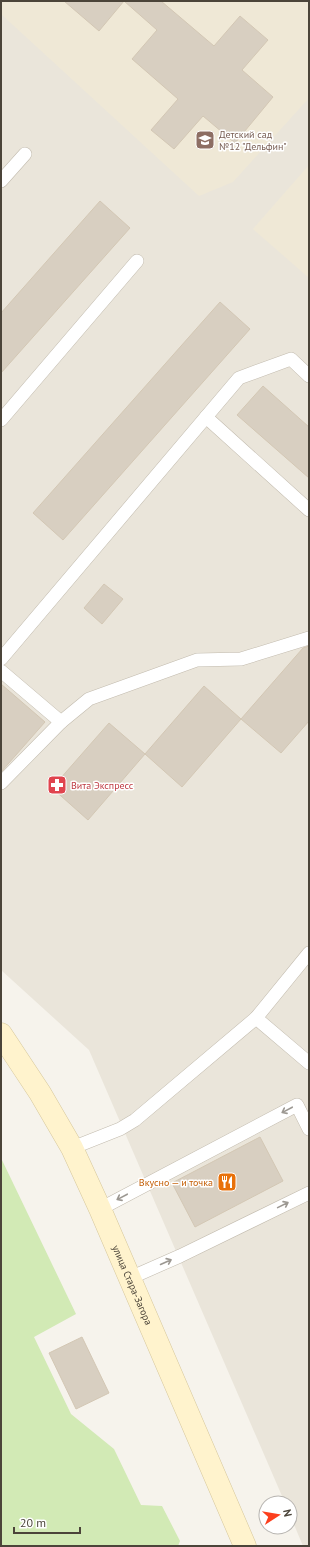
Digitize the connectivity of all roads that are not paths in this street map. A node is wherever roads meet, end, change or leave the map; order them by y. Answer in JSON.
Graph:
{"nodes":[{"id":1,"x":25,"y":154,"type":"dead end"},
{"id":2,"x":1,"y":181,"type":"edge"},
{"id":3,"x":137,"y":261,"type":"dead end"},
{"id":4,"x":309,"y":376,"type":"edge"},
{"id":5,"x":206,"y":417,"type":"junction"},
{"id":6,"x":1,"y":420,"type":"edge"},
{"id":7,"x":309,"y":510,"type":"edge"},
{"id":8,"x":309,"y":638,"type":"edge"},
{"id":9,"x":1,"y":658,"type":"edge"},
{"id":10,"x":1,"y":671,"type":"edge"},
{"id":11,"x":61,"y":722,"type":"junction"},
{"id":12,"x":1,"y":783,"type":"edge"},
{"id":13,"x":309,"y":953,"type":"edge"},
{"id":14,"x":256,"y":1018,"type":"junction"},
{"id":15,"x":1,"y":1034,"type":"edge"},
{"id":16,"x":309,"y":1063,"type":"edge"},
{"id":17,"x":309,"y":1129,"type":"edge"},
{"id":18,"x":72,"y":1148,"type":"junction"},
{"id":19,"x":309,"y":1193,"type":"edge"},
{"id":20,"x":100,"y":1209,"type":"junction"},
{"id":21,"x":130,"y":1278,"type":"junction"},
{"id":22,"x":245,"y":1546,"type":"edge"}],
"edges":[{"from":1,"to":2,"type":"lane"},
{"from":3,"to":6,"type":"lane"},
{"from":4,"to":5,"type":"lane"},
{"from":5,"to":7,"type":"lane"},
{"from":5,"to":9,"type":"lane"},
{"from":8,"to":11,"type":"lane"},
{"from":10,"to":11,"type":"lane"},
{"from":11,"to":12,"type":"lane"},
{"from":13,"to":14,"type":"lane"},
{"from":14,"to":16,"type":"lane"},
{"from":14,"to":18,"type":"lane"},
{"from":15,"to":18,"type":"main road","name":"улица Стара-Загора"},
{"from":17,"to":20,"type":"lane","one_way":true},
{"from":18,"to":20,"type":"main road","name":"улица Стара-Загора"},
{"from":21,"to":19,"type":"lane","one_way":true},
{"from":20,"to":21,"type":"main road","name":"улица Стара-Загора"},
{"from":21,"to":22,"type":"main road","name":"улица Стара-Загора"}]}
